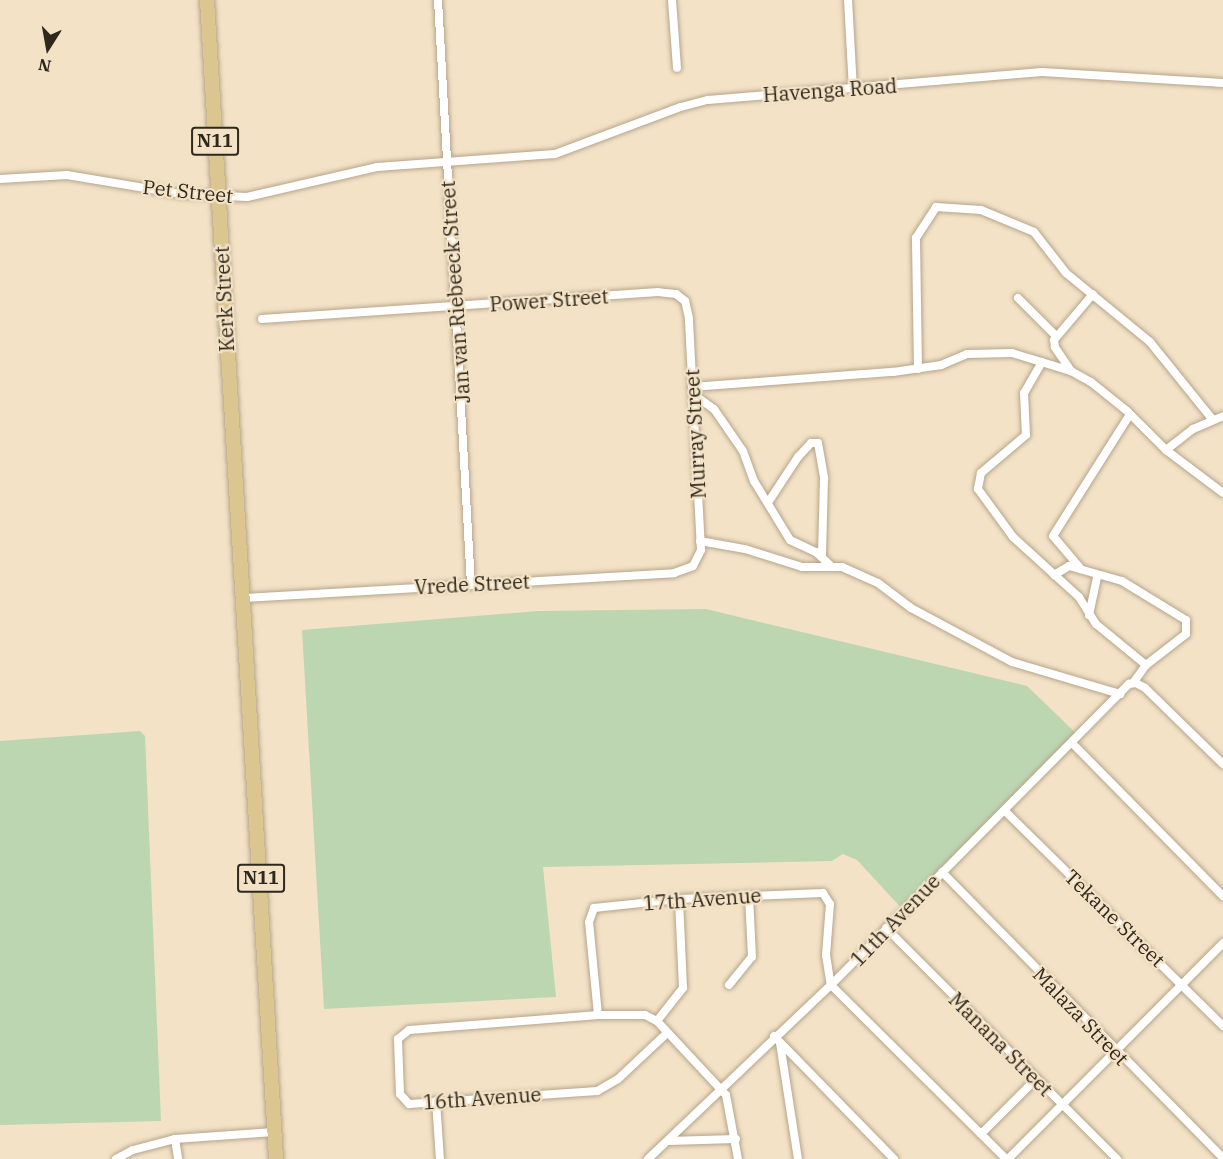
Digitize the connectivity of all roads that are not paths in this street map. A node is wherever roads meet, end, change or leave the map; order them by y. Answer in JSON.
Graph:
{"nodes":[{"id":1,"x":207,"y":0,"type":"edge"},
{"id":2,"x":438,"y":0,"type":"edge"},
{"id":3,"x":672,"y":0,"type":"edge"},
{"id":4,"x":848,"y":0,"type":"edge"},
{"id":5,"x":677,"y":69,"type":"dead end"},
{"id":6,"x":1223,"y":83,"type":"edge"},
{"id":7,"x":853,"y":89,"type":"junction"},
{"id":8,"x":446,"y":161,"type":"junction"},
{"id":9,"x":0,"y":179,"type":"edge"},
{"id":10,"x":219,"y":197,"type":"junction"},
{"id":11,"x":1093,"y":294,"type":"junction"},
{"id":12,"x":1018,"y":298,"type":"dead end"},
{"id":13,"x":457,"y":306,"type":"junction"},
{"id":14,"x":687,"y":306,"type":"joint"},
{"id":15,"x":262,"y":319,"type":"dead end"},
{"id":16,"x":1056,"y":336,"type":"junction"},
{"id":17,"x":1042,"y":362,"type":"junction"},
{"id":18,"x":918,"y":369,"type":"junction"},
{"id":19,"x":1071,"y":371,"type":"junction"},
{"id":20,"x":692,"y":390,"type":"junction"},
{"id":21,"x":1130,"y":414,"type":"junction"},
{"id":22,"x":1223,"y":416,"type":"edge"},
{"id":23,"x":1213,"y":420,"type":"junction"},
{"id":24,"x":1166,"y":450,"type":"junction"},
{"id":25,"x":1223,"y":493,"type":"edge"},
{"id":26,"x":769,"y":501,"type":"junction"},
{"id":27,"x":700,"y":541,"type":"junction"},
{"id":28,"x":822,"y":556,"type":"junction"},
{"id":29,"x":696,"y":562,"type":"joint"},
{"id":30,"x":831,"y":566,"type":"junction"},
{"id":31,"x":1082,"y":570,"type":"junction"},
{"id":32,"x":1054,"y":575,"type":"junction"},
{"id":33,"x":1097,"y":577,"type":"junction"},
{"id":34,"x":471,"y":584,"type":"junction"},
{"id":35,"x":244,"y":598,"type":"junction"},
{"id":36,"x":1089,"y":615,"type":"junction"},
{"id":37,"x":1146,"y":665,"type":"junction"},
{"id":38,"x":1137,"y":684,"type":"junction"},
{"id":39,"x":1120,"y":694,"type":"junction"},
{"id":40,"x":1073,"y":744,"type":"junction"},
{"id":41,"x":1223,"y":764,"type":"edge"},
{"id":42,"x":1006,"y":812,"type":"junction"},
{"id":43,"x":942,"y":872,"type":"junction"},
{"id":44,"x":748,"y":895,"type":"junction"},
{"id":45,"x":1223,"y":896,"type":"edge"},
{"id":46,"x":679,"y":899,"type":"junction"},
{"id":47,"x":886,"y":928,"type":"junction"},
{"id":48,"x":1223,"y":943,"type":"edge"},
{"id":49,"x":831,"y":984,"type":"junction"},
{"id":50,"x":1182,"y":984,"type":"junction"},
{"id":51,"x":729,"y":985,"type":"dead end"},
{"id":52,"x":598,"y":1015,"type":"junction"},
{"id":53,"x":657,"y":1021,"type":"junction"},
{"id":54,"x":1223,"y":1026,"type":"edge"},
{"id":55,"x":667,"y":1033,"type":"junction"},
{"id":56,"x":777,"y":1039,"type":"junction"},
{"id":57,"x":1115,"y":1051,"type":"junction"},
{"id":58,"x":1036,"y":1079,"type":"junction"},
{"id":59,"x":722,"y":1089,"type":"junction"},
{"id":60,"x":436,"y":1101,"type":"junction"},
{"id":61,"x":1062,"y":1105,"type":"junction"},
{"id":62,"x":274,"y":1132,"type":"junction"},
{"id":63,"x":981,"y":1134,"type":"junction"},
{"id":64,"x":175,"y":1139,"type":"junction"},
{"id":65,"x":736,"y":1140,"type":"junction"},
{"id":66,"x":668,"y":1141,"type":"junction"},
{"id":67,"x":1223,"y":1158,"type":"edge"},
{"id":68,"x":116,"y":1159,"type":"edge"},
{"id":69,"x":178,"y":1159,"type":"edge"},
{"id":70,"x":276,"y":1159,"type":"edge"},
{"id":71,"x":440,"y":1159,"type":"edge"},
{"id":72,"x":648,"y":1159,"type":"edge"},
{"id":73,"x":738,"y":1159,"type":"edge"},
{"id":74,"x":798,"y":1159,"type":"edge"},
{"id":75,"x":894,"y":1159,"type":"edge"},
{"id":76,"x":1007,"y":1159,"type":"edge"},
{"id":77,"x":1117,"y":1159,"type":"edge"}],
"edges":[{"from":1,"to":10,"type":"highway","name":"Kerk Street","number":"N11"},
{"from":2,"to":8,"type":"street","name":"Jan van Riebeeck Street"},
{"from":3,"to":5,"type":"street"},
{"from":4,"to":7,"type":"street"},
{"from":6,"to":7,"type":"street","name":"Havenga Road"},
{"from":7,"to":8,"type":"street","name":"Havenga Road"},
{"from":8,"to":10,"type":"street","name":"Pet Street"},
{"from":8,"to":13,"type":"street","name":"Jan van Riebeeck Street"},
{"from":9,"to":10,"type":"street","name":"Pet Street"},
{"from":10,"to":35,"type":"highway","name":"Kerk Street","number":"N11"},
{"from":11,"to":16,"type":"street"},
{"from":11,"to":18,"type":"street"},
{"from":11,"to":23,"type":"street"},
{"from":12,"to":16,"type":"street"},
{"from":13,"to":14,"type":"street","name":"Power Street"},
{"from":13,"to":15,"type":"street","name":"Power Street"},
{"from":13,"to":34,"type":"street","name":"Jan van Riebeeck Street"},
{"from":14,"to":20,"type":"street","name":"Murray Street"},
{"from":16,"to":19,"type":"street"},
{"from":17,"to":18,"type":"street"},
{"from":17,"to":19,"type":"street"},
{"from":17,"to":32,"type":"street"},
{"from":18,"to":20,"type":"street"},
{"from":19,"to":21,"type":"street"},
{"from":20,"to":26,"type":"street"},
{"from":20,"to":27,"type":"street","name":"Murray Street"},
{"from":21,"to":24,"type":"street"},
{"from":21,"to":31,"type":"street"},
{"from":22,"to":23,"type":"street"},
{"from":23,"to":24,"type":"street"},
{"from":24,"to":25,"type":"street"},
{"from":26,"to":28,"type":"street"},
{"from":26,"to":28,"type":"street"},
{"from":27,"to":29,"type":"street","name":"Murray Street"},
{"from":27,"to":30,"type":"street"},
{"from":28,"to":30,"type":"street"},
{"from":29,"to":34,"type":"street","name":"Vrede Street"},
{"from":30,"to":39,"type":"street"},
{"from":31,"to":32,"type":"street"},
{"from":31,"to":33,"type":"street"},
{"from":32,"to":36,"type":"street"},
{"from":33,"to":36,"type":"street"},
{"from":33,"to":37,"type":"street","name":"11th Avenue"},
{"from":34,"to":35,"type":"street","name":"Vrede Street"},
{"from":35,"to":62,"type":"highway","number":"N11"},
{"from":36,"to":37,"type":"street"},
{"from":37,"to":38,"type":"street","name":"11th Avenue"},
{"from":38,"to":39,"type":"street","name":"11th Avenue"},
{"from":38,"to":41,"type":"street"},
{"from":39,"to":40,"type":"street","name":"11th Avenue"},
{"from":40,"to":42,"type":"street","name":"11th Avenue"},
{"from":40,"to":45,"type":"street"},
{"from":42,"to":43,"type":"street","name":"11th Avenue"},
{"from":42,"to":50,"type":"street","name":"Tekane Street"},
{"from":43,"to":47,"type":"street","name":"11th Avenue"},
{"from":43,"to":57,"type":"street","name":"Malaza Street"},
{"from":44,"to":46,"type":"street","name":"17th Avenue"},
{"from":44,"to":49,"type":"street","name":"17th Avenue"},
{"from":44,"to":51,"type":"street"},
{"from":46,"to":52,"type":"street","name":"17th Avenue"},
{"from":46,"to":53,"type":"street"},
{"from":47,"to":49,"type":"street","name":"11th Avenue"},
{"from":47,"to":58,"type":"street","name":"Manana Street"},
{"from":48,"to":50,"type":"street"},
{"from":49,"to":56,"type":"street","name":"11th Avenue"},
{"from":49,"to":63,"type":"street"},
{"from":50,"to":54,"type":"street","name":"Tekane Street"},
{"from":50,"to":57,"type":"street"},
{"from":52,"to":53,"type":"street","name":"16th Avenue"},
{"from":52,"to":60,"type":"street","name":"16th Avenue"},
{"from":53,"to":55,"type":"street"},
{"from":55,"to":59,"type":"street"},
{"from":55,"to":60,"type":"street","name":"16th Avenue"},
{"from":56,"to":59,"type":"street","name":"11th Avenue"},
{"from":56,"to":74,"type":"street"},
{"from":56,"to":75,"type":"street"},
{"from":57,"to":61,"type":"street"},
{"from":57,"to":67,"type":"street","name":"Malaza Street"},
{"from":58,"to":61,"type":"street","name":"Manana Street"},
{"from":58,"to":63,"type":"street"},
{"from":59,"to":65,"type":"street"},
{"from":59,"to":66,"type":"street","name":"11th Avenue"},
{"from":60,"to":71,"type":"street"},
{"from":61,"to":76,"type":"street"},
{"from":61,"to":77,"type":"street","name":"Manana Street"},
{"from":62,"to":64,"type":"street"},
{"from":62,"to":70,"type":"highway","number":"N11"},
{"from":63,"to":76,"type":"street"},
{"from":64,"to":68,"type":"street"},
{"from":64,"to":69,"type":"street"},
{"from":65,"to":66,"type":"street"},
{"from":65,"to":73,"type":"street"},
{"from":66,"to":72,"type":"street","name":"11th Avenue"}]}
